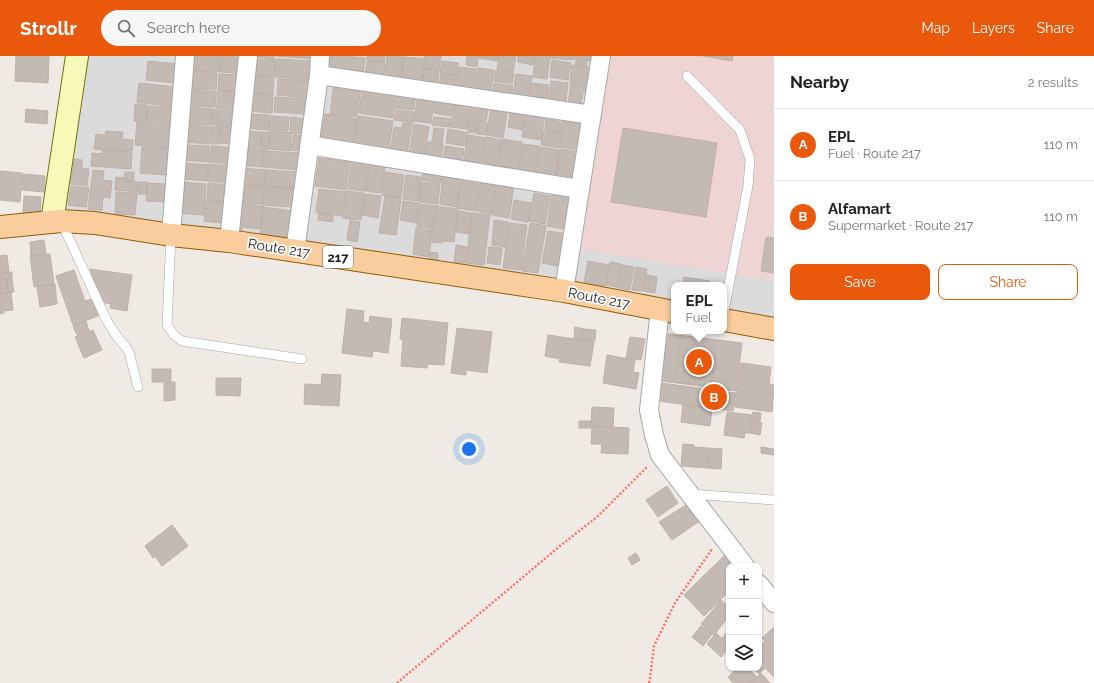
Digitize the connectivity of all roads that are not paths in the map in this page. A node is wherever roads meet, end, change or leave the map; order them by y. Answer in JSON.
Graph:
{"nodes":[{"id":1,"x":77,"y":56,"type":"edge"},
{"id":2,"x":185,"y":56,"type":"edge"},
{"id":3,"x":248,"y":56,"type":"edge"},
{"id":4,"x":320,"y":56,"type":"edge"},
{"id":5,"x":601,"y":56,"type":"edge"},
{"id":6,"x":318,"y":75,"type":"junction"},
{"id":7,"x":687,"y":76,"type":"dead end"},
{"id":8,"x":592,"y":116,"type":"junction"},
{"id":9,"x":309,"y":145,"type":"junction"},
{"id":10,"x":580,"y":189,"type":"junction"},
{"id":11,"x":57,"y":222,"type":"junction"},
{"id":12,"x":0,"y":227,"type":"edge"},
{"id":13,"x":171,"y":235,"type":"junction"},
{"id":14,"x":229,"y":241,"type":"junction"},
{"id":15,"x":295,"y":250,"type":"junction"},
{"id":16,"x":564,"y":291,"type":"junction"},
{"id":17,"x":727,"y":295,"type":"edge"},
{"id":18,"x":667,"y":310,"type":"edge"},
{"id":19,"x":727,"y":321,"type":"edge"},
{"id":20,"x":774,"y":329,"type":"edge"},
{"id":21,"x":302,"y":359,"type":"dead end"},
{"id":22,"x":138,"y":387,"type":"dead end"},
{"id":23,"x":690,"y":494,"type":"junction"},
{"id":24,"x":774,"y":500,"type":"edge"},
{"id":25,"x":743,"y":563,"type":"edge"},
{"id":26,"x":762,"y":588,"type":"edge"},
{"id":27,"x":774,"y":603,"type":"edge"}],
"edges":[{"from":1,"to":11,"type":"street"},
{"from":2,"to":13,"type":"street"},
{"from":3,"to":14,"type":"street"},
{"from":4,"to":6,"type":"street"},
{"from":5,"to":8,"type":"street"},
{"from":6,"to":8,"type":"street"},
{"from":6,"to":9,"type":"street"},
{"from":7,"to":17,"type":"lane"},
{"from":8,"to":10,"type":"street"},
{"from":9,"to":10,"type":"street"},
{"from":9,"to":15,"type":"street"},
{"from":10,"to":16,"type":"street"},
{"from":11,"to":12,"type":"main road","name":"Route 217","number":"217"},
{"from":11,"to":13,"type":"main road","name":"Route 217","number":"217"},
{"from":11,"to":22,"type":"lane"},
{"from":13,"to":14,"type":"main road","name":"Route 217","number":"217"},
{"from":13,"to":21,"type":"lane"},
{"from":14,"to":15,"type":"main road","name":"Route 217","number":"217"},
{"from":15,"to":16,"type":"main road","name":"Route 217","number":"217"},
{"from":16,"to":18,"type":"main road","name":"Route 217","number":"217"},
{"from":18,"to":23,"type":"street"},
{"from":19,"to":20,"type":"main road"},
{"from":23,"to":24,"type":"lane"},
{"from":23,"to":25,"type":"street"},
{"from":26,"to":27,"type":"street"}]}
